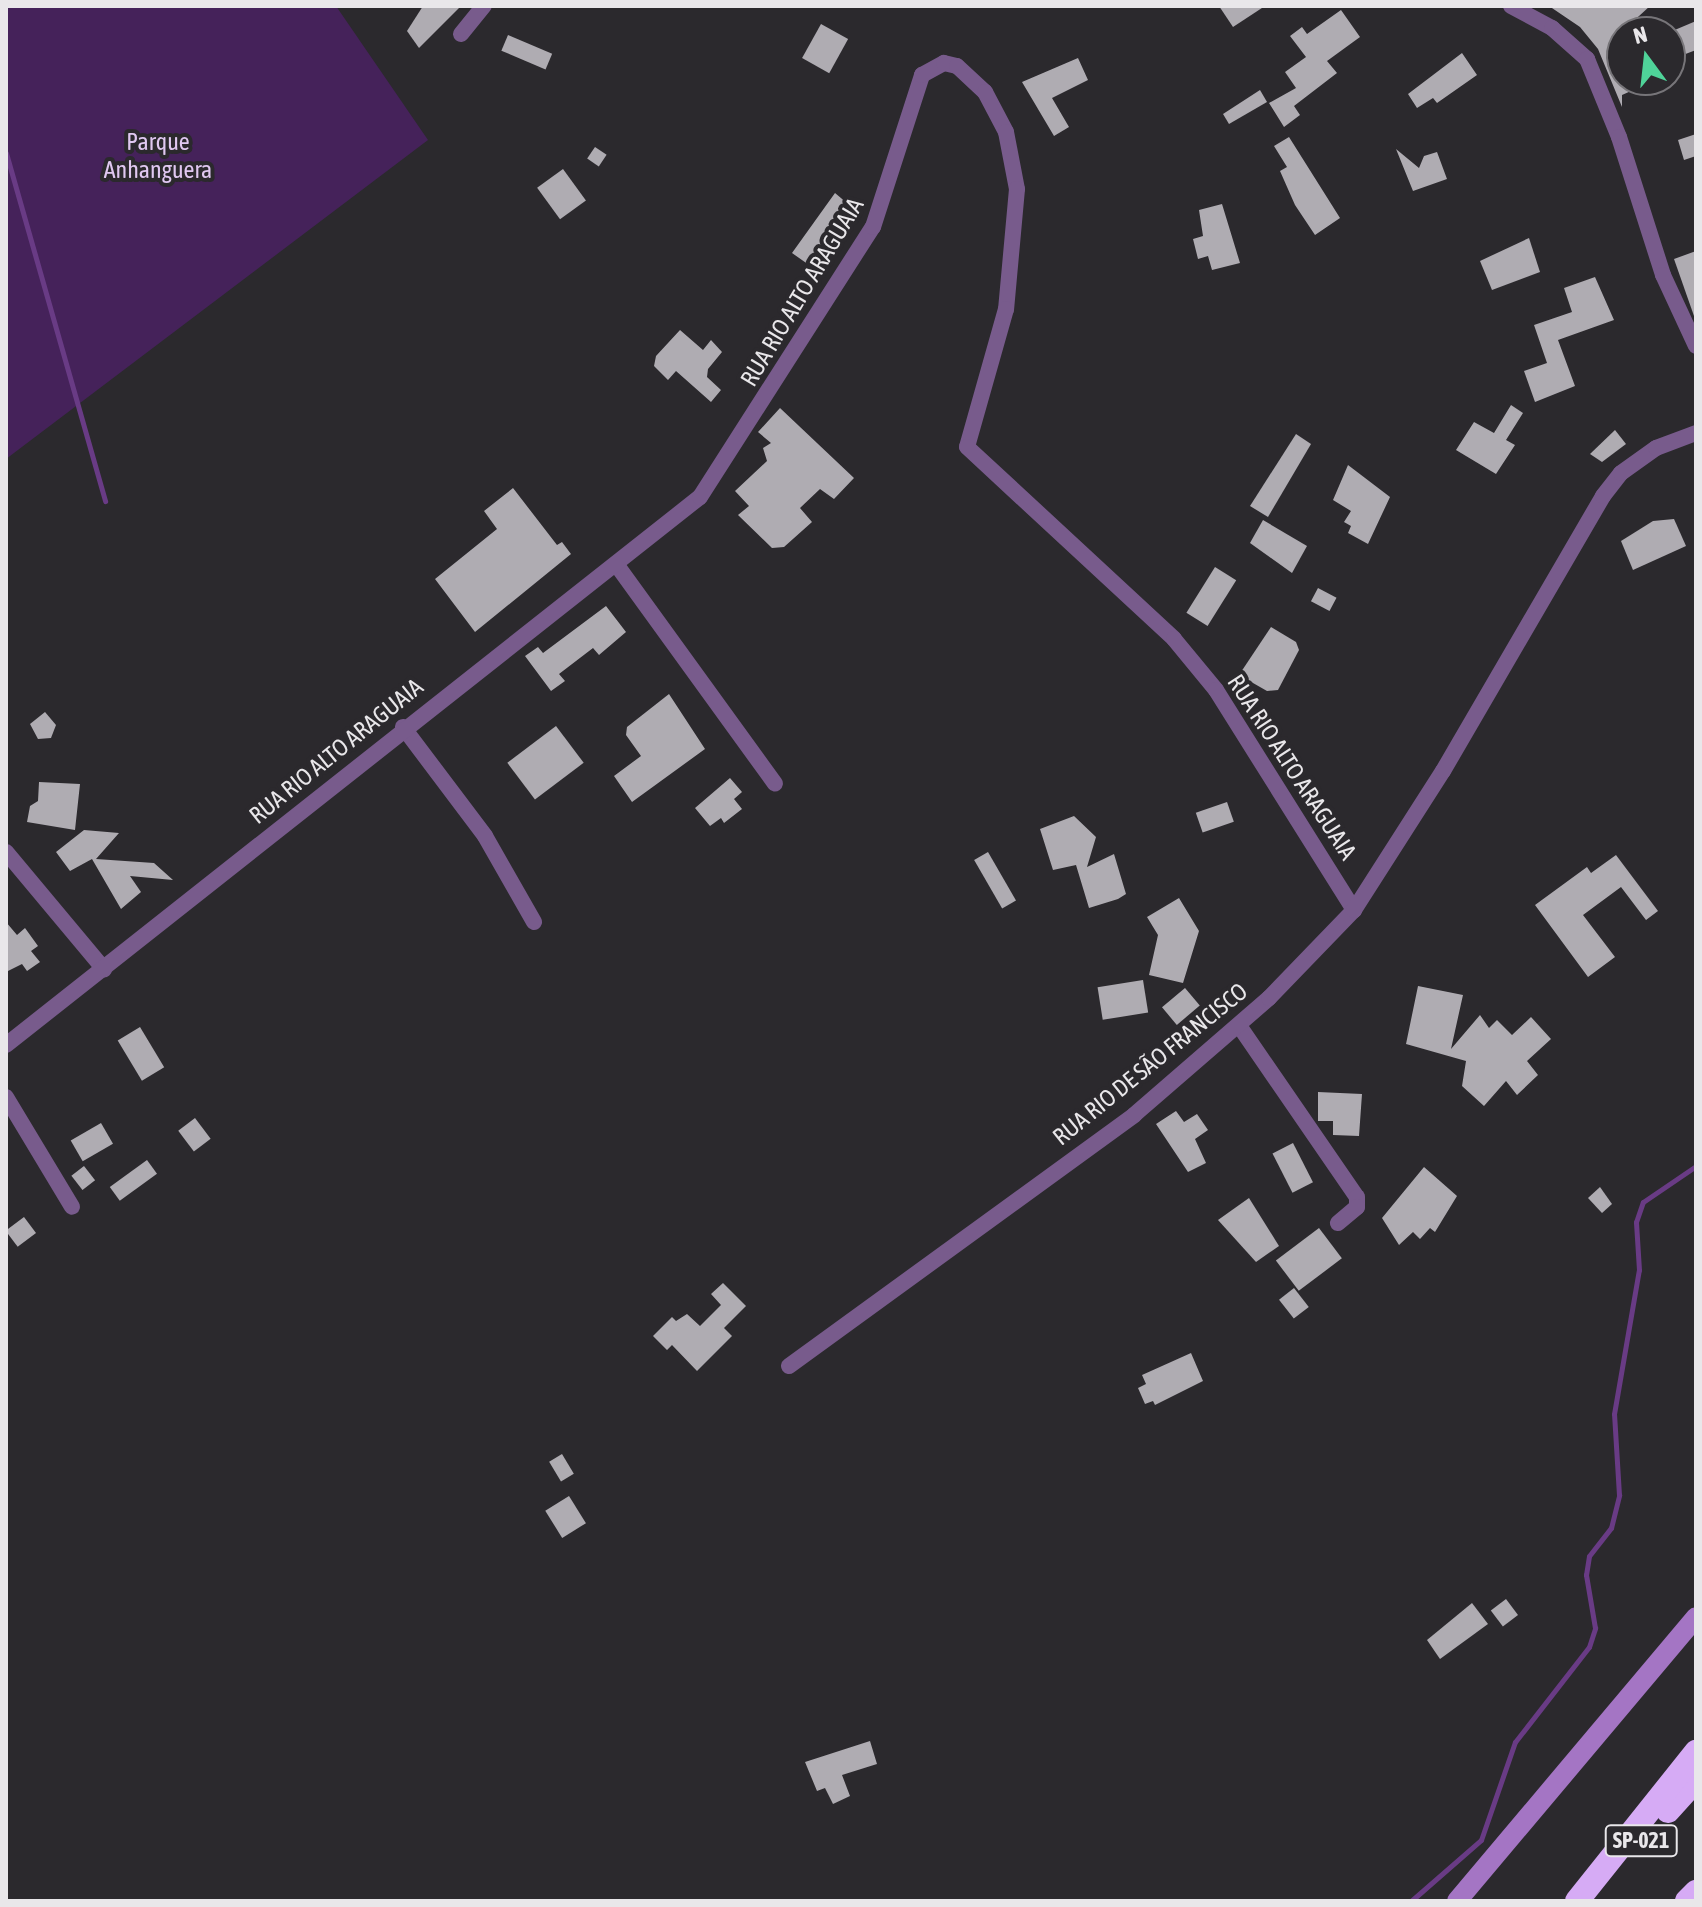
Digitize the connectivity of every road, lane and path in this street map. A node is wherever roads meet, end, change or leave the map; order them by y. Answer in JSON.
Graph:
{"nodes":[{"id":1,"x":484,"y":6,"type":"edge"},
{"id":2,"x":1511,"y":6,"type":"edge"},
{"id":3,"x":461,"y":34,"type":"dead end"},
{"id":4,"x":1696,"y":346,"type":"edge"},
{"id":5,"x":1696,"y":433,"type":"edge"},
{"id":6,"x":616,"y":564,"type":"junction"},
{"id":7,"x":403,"y":727,"type":"junction"},
{"id":8,"x":775,"y":784,"type":"dead end"},
{"id":9,"x":6,"y":852,"type":"edge"},
{"id":10,"x":1354,"y":910,"type":"junction"},
{"id":11,"x":534,"y":922,"type":"dead end"},
{"id":12,"x":104,"y":969,"type":"junction"},
{"id":13,"x":1240,"y":1027,"type":"junction"},
{"id":14,"x":6,"y":1045,"type":"edge"},
{"id":15,"x":6,"y":1097,"type":"edge"},
{"id":16,"x":72,"y":1207,"type":"dead end"},
{"id":17,"x":1338,"y":1223,"type":"dead end"},
{"id":18,"x":789,"y":1366,"type":"dead end"},
{"id":19,"x":1696,"y":1617,"type":"edge"},
{"id":20,"x":1696,"y":1752,"type":"edge"},
{"id":21,"x":1696,"y":1780,"type":"edge"},
{"id":22,"x":1696,"y":1892,"type":"edge"},
{"id":23,"x":1457,"y":1901,"type":"edge"},
{"id":24,"x":1577,"y":1901,"type":"edge"},
{"id":25,"x":1587,"y":1901,"type":"edge"},
{"id":26,"x":1687,"y":1901,"type":"edge"}],
"edges":[{"from":1,"to":3,"type":"street"},
{"from":2,"to":4,"type":"street"},
{"from":5,"to":10,"type":"street","name":"RUA RIO DE SÃO FRANCISCO"},
{"from":6,"to":7,"type":"street","name":"RUA RIO ALTO ARAGUAIA"},
{"from":6,"to":8,"type":"street"},
{"from":6,"to":10,"type":"street","name":"RUA RIO ALTO ARAGUAIA"},
{"from":7,"to":11,"type":"street"},
{"from":7,"to":12,"type":"street","name":"RUA RIO ALTO ARAGUAIA"},
{"from":9,"to":12,"type":"street"},
{"from":10,"to":13,"type":"street","name":"RUA RIO DE SÃO FRANCISCO"},
{"from":12,"to":14,"type":"street","name":"RUA RIO ALTO ARAGUAIA"},
{"from":13,"to":17,"type":"street"},
{"from":13,"to":18,"type":"street","name":"RUA RIO DE SÃO FRANCISCO"},
{"from":15,"to":16,"type":"street"},
{"from":19,"to":23,"type":"main road"},
{"from":20,"to":24,"type":"highway"},
{"from":21,"to":25,"type":"highway","number":"SP-021"},
{"from":22,"to":26,"type":"highway"}]}
